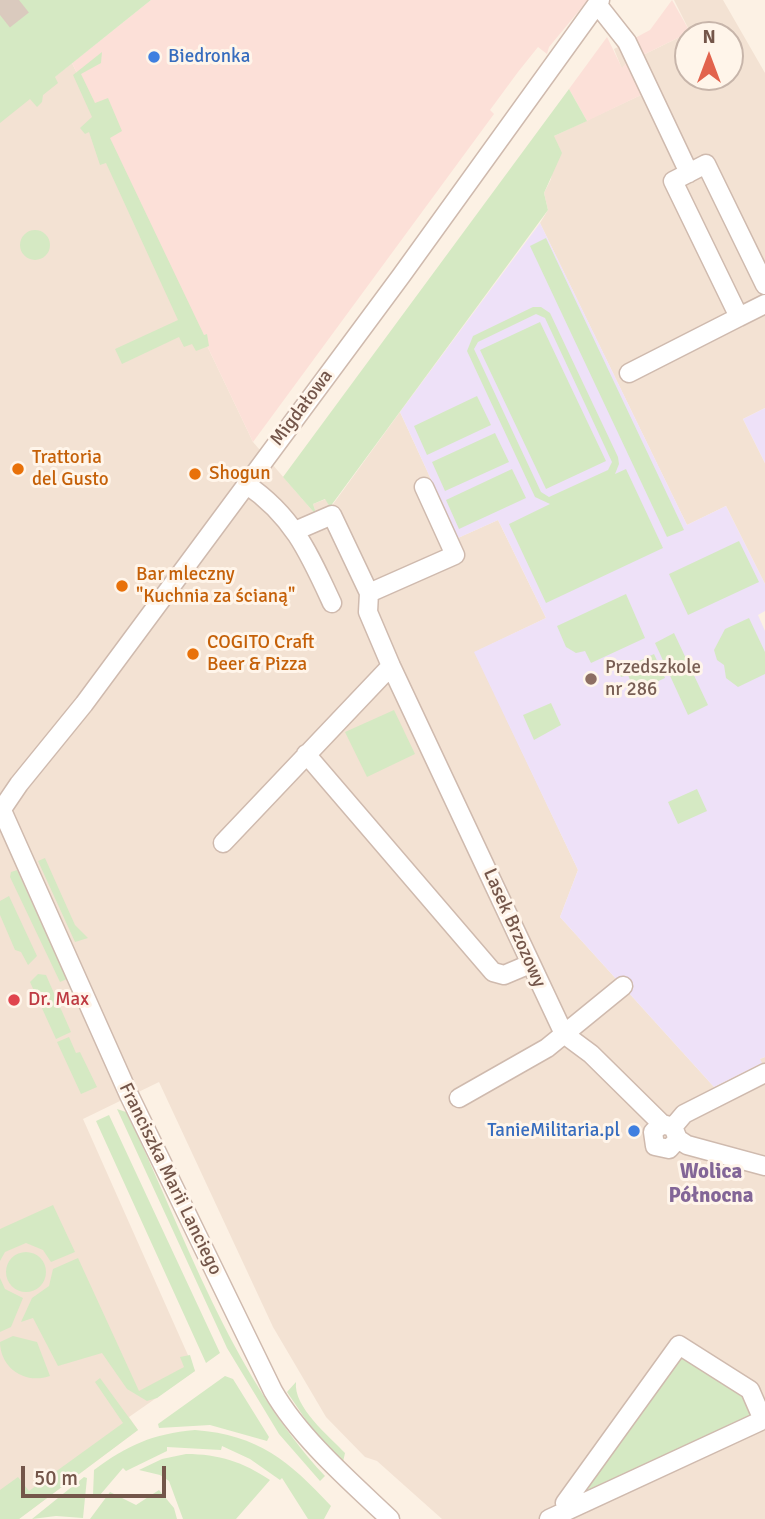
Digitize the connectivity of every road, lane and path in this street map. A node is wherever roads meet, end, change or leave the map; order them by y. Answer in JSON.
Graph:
{"nodes":[{"id":1,"x":598,"y":2,"type":"edge"},
{"id":2,"x":689,"y":173,"type":"junction"},
{"id":3,"x":765,"y":285,"type":"edge"},
{"id":4,"x":765,"y":304,"type":"edge"},
{"id":5,"x":739,"y":317,"type":"junction"},
{"id":6,"x":629,"y":373,"type":"dead end"},
{"id":7,"x":246,"y":484,"type":"junction"},
{"id":8,"x":424,"y":487,"type":"dead end"},
{"id":9,"x":295,"y":531,"type":"junction"},
{"id":10,"x":369,"y":593,"type":"junction"},
{"id":11,"x":332,"y":604,"type":"dead end"},
{"id":12,"x":391,"y":666,"type":"junction"},
{"id":13,"x":306,"y":754,"type":"junction"},
{"id":14,"x":1,"y":809,"type":"edge"},
{"id":15,"x":223,"y":843,"type":"dead end"},
{"id":16,"x":530,"y":964,"type":"junction"},
{"id":17,"x":623,"y":986,"type":"dead end"},
{"id":18,"x":564,"y":1034,"type":"junction"},
{"id":19,"x":765,"y":1073,"type":"edge"},
{"id":20,"x":459,"y":1098,"type":"dead end"},
{"id":21,"x":671,"y":1130,"type":"junction"},
{"id":22,"x":648,"y":1148,"type":"dead end"},
{"id":23,"x":765,"y":1166,"type":"edge"},
{"id":24,"x":764,"y":1419,"type":"edge"},
{"id":25,"x":568,"y":1510,"type":"junction"},
{"id":26,"x":390,"y":1519,"type":"edge"},
{"id":27,"x":548,"y":1519,"type":"edge"}],
"edges":[{"from":1,"to":2,"type":"street"},
{"from":1,"to":7,"type":"street","name":"Migdałowa"},
{"from":2,"to":3,"type":"street"},
{"from":2,"to":5,"type":"street"},
{"from":4,"to":5,"type":"street"},
{"from":5,"to":6,"type":"street"},
{"from":7,"to":9,"type":"street"},
{"from":7,"to":14,"type":"street","name":"Migdałowa"},
{"from":8,"to":10,"type":"street"},
{"from":9,"to":10,"type":"street","name":"Lasek Brzozowy"},
{"from":9,"to":11,"type":"street"},
{"from":10,"to":12,"type":"street","name":"Lasek Brzozowy"},
{"from":12,"to":13,"type":"street"},
{"from":12,"to":16,"type":"street","name":"Lasek Brzozowy"},
{"from":13,"to":15,"type":"street"},
{"from":13,"to":16,"type":"street"},
{"from":14,"to":26,"type":"street","name":"Franciszka Marii Lanciego"},
{"from":16,"to":18,"type":"street","name":"Lasek Brzozowy"},
{"from":17,"to":18,"type":"street"},
{"from":18,"to":20,"type":"street"},
{"from":18,"to":21,"type":"street","name":"Lasek Brzozowy"},
{"from":19,"to":21,"type":"street"},
{"from":21,"to":22,"type":"street"},
{"from":21,"to":23,"type":"street","name":"Lasek Brzozowy"},
{"from":24,"to":25,"type":"street"},
{"from":24,"to":25,"type":"street"},
{"from":25,"to":27,"type":"street"}]}
